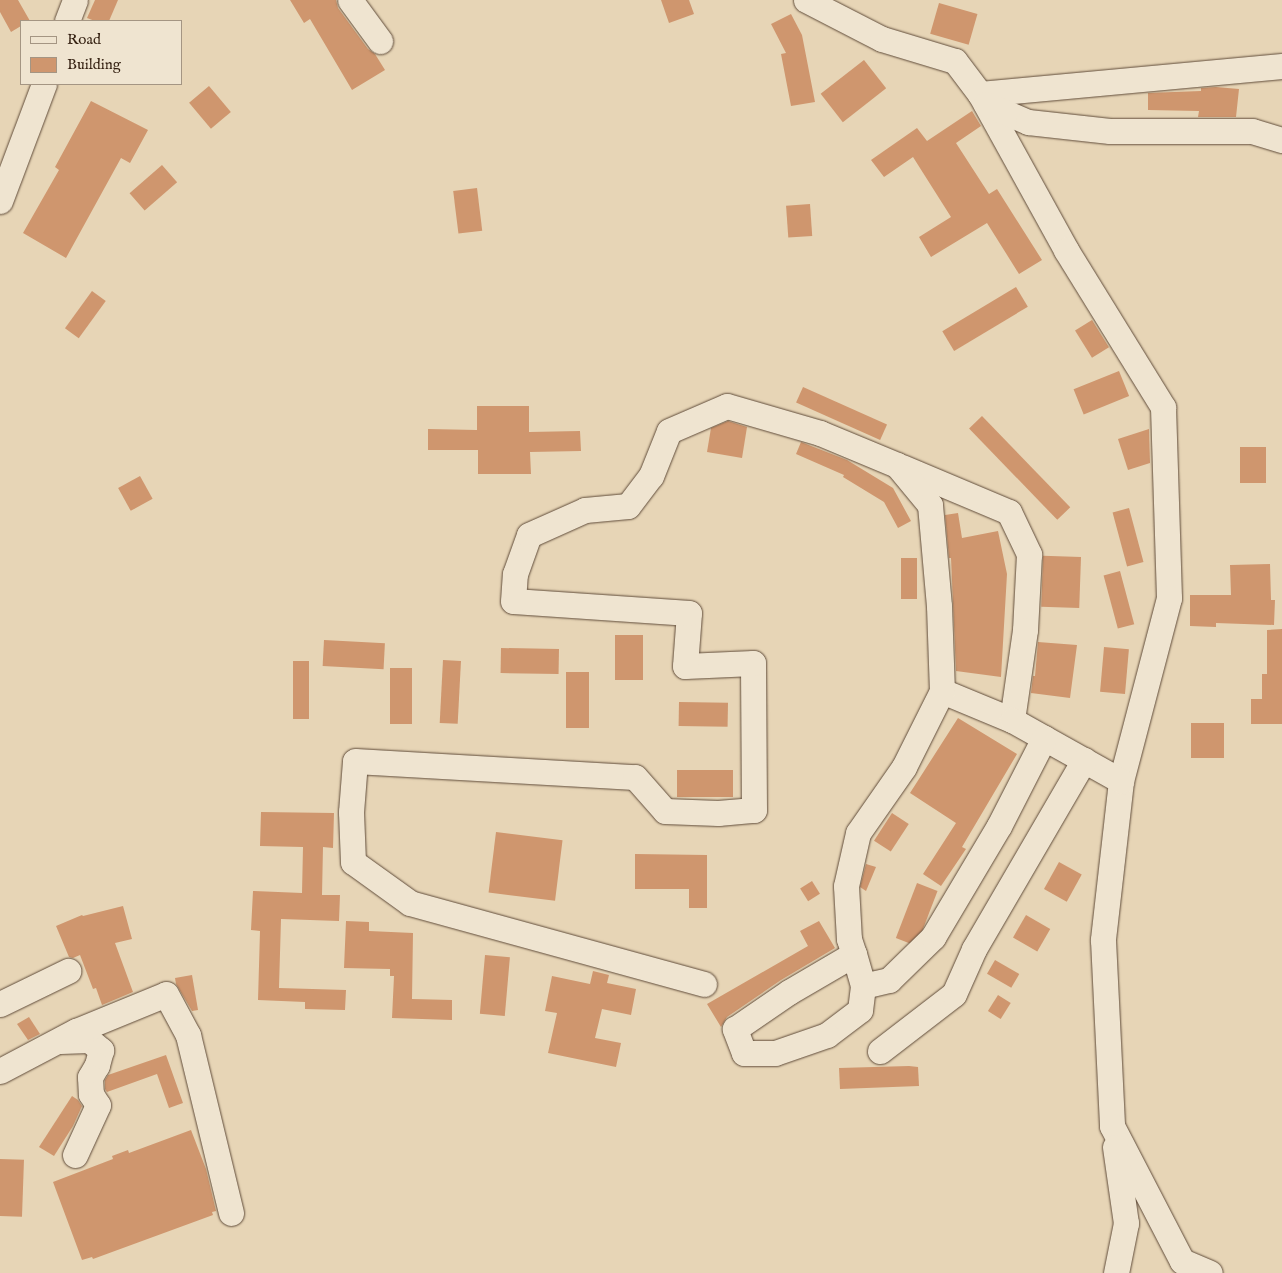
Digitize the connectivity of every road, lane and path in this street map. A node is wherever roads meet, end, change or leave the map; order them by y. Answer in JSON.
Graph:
{"nodes":[{"id":1,"x":75,"y":0,"type":"edge"},
{"id":2,"x":350,"y":0,"type":"edge"},
{"id":3,"x":806,"y":0,"type":"edge"},
{"id":4,"x":67,"y":20,"type":"edge"},
{"id":5,"x":380,"y":41,"type":"dead end"},
{"id":6,"x":1282,"y":66,"type":"edge"},
{"id":7,"x":44,"y":85,"type":"edge"},
{"id":8,"x":983,"y":99,"type":"junction"},
{"id":9,"x":1282,"y":140,"type":"edge"},
{"id":10,"x":0,"y":201,"type":"edge"},
{"id":11,"x":897,"y":465,"type":"junction"},
{"id":12,"x":942,"y":691,"type":"junction"},
{"id":13,"x":1012,"y":720,"type":"junction"},
{"id":14,"x":1044,"y":738,"type":"junction"},
{"id":15,"x":1084,"y":760,"type":"junction"},
{"id":16,"x":1121,"y":781,"type":"junction"},
{"id":17,"x":854,"y":954,"type":"junction"},
{"id":18,"x":68,"y":971,"type":"dead end"},
{"id":19,"x":704,"y":984,"type":"dead end"},
{"id":20,"x":863,"y":986,"type":"junction"},
{"id":21,"x":0,"y":1004,"type":"edge"},
{"id":22,"x":55,"y":1041,"type":"junction"},
{"id":23,"x":880,"y":1051,"type":"dead end"},
{"id":24,"x":0,"y":1071,"type":"edge"},
{"id":25,"x":1112,"y":1126,"type":"junction"},
{"id":26,"x":75,"y":1155,"type":"dead end"},
{"id":27,"x":231,"y":1213,"type":"dead end"},
{"id":28,"x":1116,"y":1273,"type":"edge"},
{"id":29,"x":1210,"y":1273,"type":"edge"}],
"edges":[{"from":1,"to":4,"type":"street"},
{"from":2,"to":5,"type":"street"},
{"from":3,"to":8,"type":"street"},
{"from":6,"to":8,"type":"street"},
{"from":7,"to":10,"type":"street"},
{"from":8,"to":9,"type":"street"},
{"from":8,"to":16,"type":"street"},
{"from":11,"to":12,"type":"street"},
{"from":11,"to":13,"type":"street"},
{"from":11,"to":19,"type":"street"},
{"from":12,"to":13,"type":"street"},
{"from":12,"to":17,"type":"street"},
{"from":13,"to":14,"type":"street"},
{"from":14,"to":15,"type":"street"},
{"from":14,"to":20,"type":"street"},
{"from":15,"to":16,"type":"street"},
{"from":15,"to":23,"type":"street"},
{"from":16,"to":25,"type":"street"},
{"from":17,"to":20,"type":"street"},
{"from":17,"to":20,"type":"street"},
{"from":18,"to":21,"type":"street"},
{"from":22,"to":24,"type":"street"},
{"from":22,"to":26,"type":"street"},
{"from":22,"to":27,"type":"street"},
{"from":25,"to":28,"type":"street"},
{"from":25,"to":29,"type":"street"}]}
